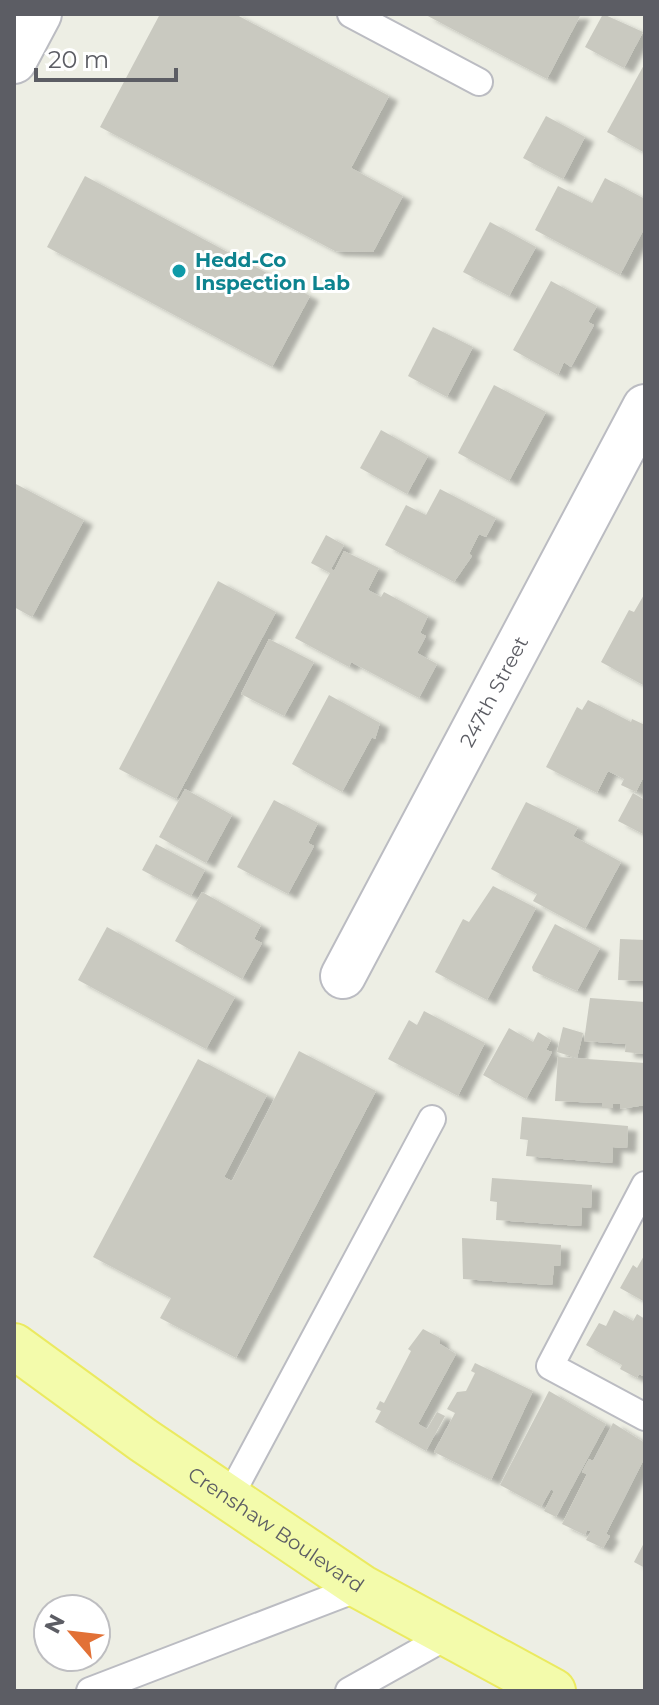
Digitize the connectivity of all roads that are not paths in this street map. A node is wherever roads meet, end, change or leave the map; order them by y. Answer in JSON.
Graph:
{"nodes":[{"id":1,"x":39,"y":14,"type":"edge"},
{"id":2,"x":351,"y":14,"type":"edge"},
{"id":3,"x":14,"y":61,"type":"edge"},
{"id":4,"x":479,"y":82,"type":"dead end"},
{"id":5,"x":645,"y":407,"type":"edge"},
{"id":6,"x":343,"y":976,"type":"dead end"},
{"id":7,"x":432,"y":1119,"type":"dead end"},
{"id":8,"x":645,"y":1185,"type":"edge"},
{"id":9,"x":14,"y":1346,"type":"edge"},
{"id":10,"x":645,"y":1417,"type":"edge"},
{"id":11,"x":229,"y":1498,"type":"junction"},
{"id":12,"x":361,"y":1587,"type":"junction"},
{"id":13,"x":449,"y":1635,"type":"junction"},
{"id":14,"x":90,"y":1691,"type":"edge"},
{"id":15,"x":349,"y":1691,"type":"edge"},
{"id":16,"x":553,"y":1691,"type":"edge"}],
"edges":[{"from":1,"to":3,"type":"street"},
{"from":2,"to":4,"type":"lane"},
{"from":5,"to":6,"type":"street","name":"247th Street"},
{"from":7,"to":11,"type":"lane"},
{"from":8,"to":10,"type":"lane"},
{"from":9,"to":11,"type":"main road","name":"Crenshaw Boulevard"},
{"from":11,"to":12,"type":"main road","name":"Crenshaw Boulevard"},
{"from":12,"to":13,"type":"main road","name":"Crenshaw Boulevard"},
{"from":12,"to":14,"type":"lane"},
{"from":13,"to":15,"type":"lane"},
{"from":13,"to":16,"type":"main road","name":"Crenshaw Boulevard"}]}
